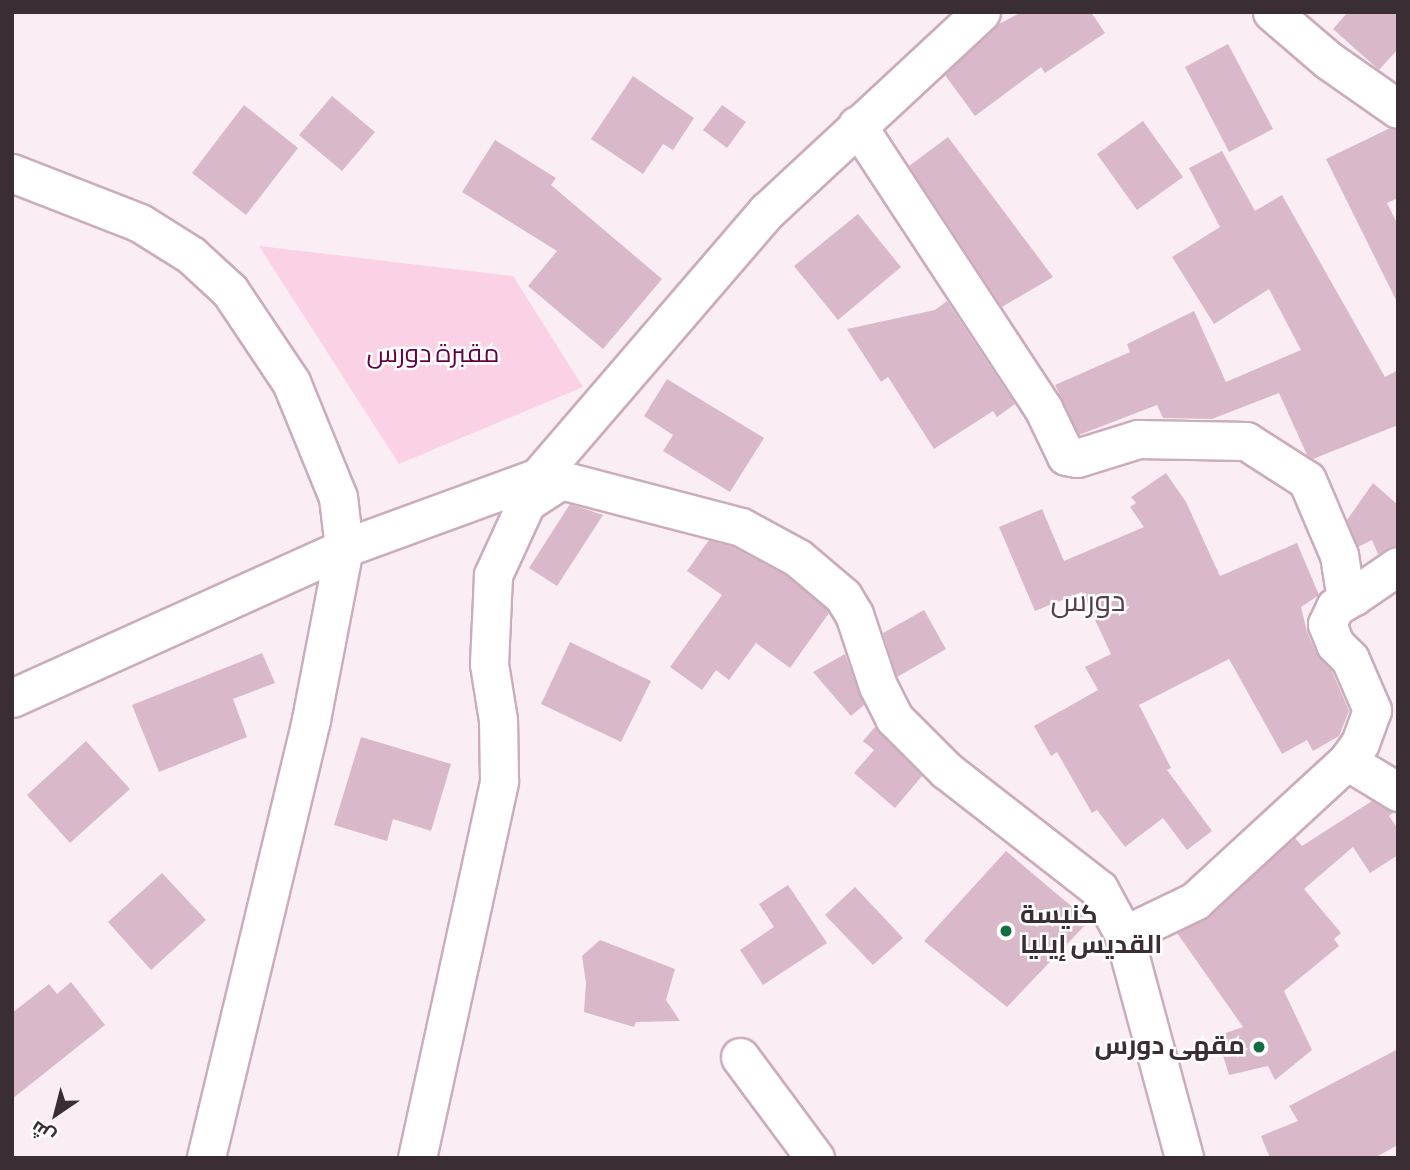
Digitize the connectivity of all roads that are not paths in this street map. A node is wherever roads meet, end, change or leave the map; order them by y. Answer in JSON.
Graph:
{"nodes":[{"id":1,"x":981,"y":12,"type":"edge"},
{"id":2,"x":1272,"y":12,"type":"edge"},
{"id":3,"x":1395,"y":100,"type":"edge"},
{"id":4,"x":857,"y":125,"type":"junction"},
{"id":5,"x":12,"y":173,"type":"edge"},
{"id":6,"x":533,"y":489,"type":"junction"},
{"id":7,"x":344,"y":548,"type":"junction"},
{"id":8,"x":1398,"y":566,"type":"edge"},
{"id":9,"x":1354,"y":596,"type":"junction"},
{"id":10,"x":12,"y":698,"type":"edge"},
{"id":11,"x":1347,"y":761,"type":"junction"},
{"id":12,"x":1398,"y":792,"type":"edge"},
{"id":13,"x":1124,"y":935,"type":"junction"},
{"id":14,"x":740,"y":1057,"type":"dead end"},
{"id":15,"x":206,"y":1158,"type":"edge"},
{"id":16,"x":417,"y":1158,"type":"edge"},
{"id":17,"x":815,"y":1158,"type":"edge"},
{"id":18,"x":1184,"y":1158,"type":"edge"}],
"edges":[{"from":1,"to":4,"type":"street"},
{"from":2,"to":3,"type":"street"},
{"from":4,"to":6,"type":"street"},
{"from":4,"to":9,"type":"street"},
{"from":5,"to":7,"type":"street"},
{"from":6,"to":7,"type":"street"},
{"from":6,"to":13,"type":"street"},
{"from":6,"to":16,"type":"street"},
{"from":7,"to":10,"type":"street"},
{"from":7,"to":15,"type":"street"},
{"from":8,"to":9,"type":"street"},
{"from":9,"to":11,"type":"street"},
{"from":11,"to":12,"type":"street"},
{"from":11,"to":13,"type":"street"},
{"from":13,"to":18,"type":"street"},
{"from":14,"to":17,"type":"street"}]}
